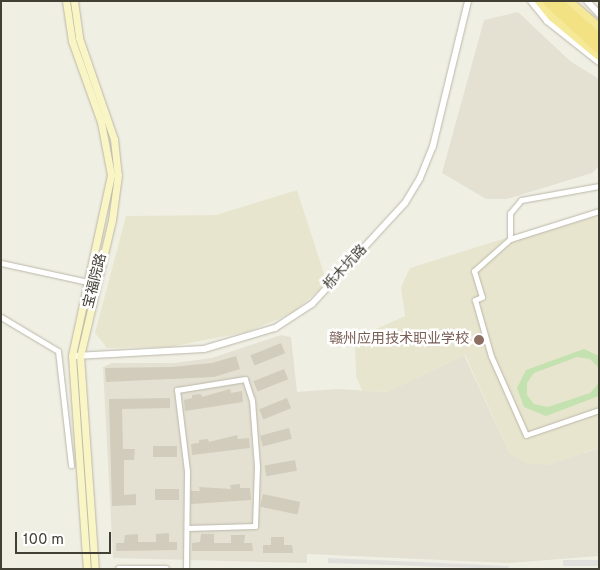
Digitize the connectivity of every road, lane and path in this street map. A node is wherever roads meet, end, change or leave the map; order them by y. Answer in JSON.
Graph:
{"nodes":[{"id":1,"x":66,"y":1,"type":"edge"},
{"id":2,"x":74,"y":1,"type":"edge"},
{"id":3,"x":468,"y":1,"type":"edge"},
{"id":4,"x":532,"y":1,"type":"edge"},
{"id":5,"x":539,"y":1,"type":"edge"},
{"id":6,"x":547,"y":1,"type":"edge"},
{"id":7,"x":558,"y":1,"type":"edge"},
{"id":8,"x":569,"y":1,"type":"edge"},
{"id":9,"x":587,"y":1,"type":"edge"},
{"id":10,"x":599,"y":14,"type":"edge"},
{"id":11,"x":599,"y":27,"type":"edge"},
{"id":12,"x":599,"y":38,"type":"edge"},
{"id":13,"x":599,"y":48,"type":"edge"},
{"id":14,"x":599,"y":56,"type":"edge"},
{"id":15,"x":599,"y":62,"type":"edge"},
{"id":16,"x":598,"y":187,"type":"edge"},
{"id":17,"x":599,"y":211,"type":"edge"},
{"id":18,"x":510,"y":239,"type":"junction"},
{"id":19,"x":1,"y":264,"type":"edge"},
{"id":20,"x":88,"y":282,"type":"junction"},
{"id":21,"x":96,"y":284,"type":"junction"},
{"id":22,"x":1,"y":317,"type":"edge"},
{"id":23,"x":72,"y":356,"type":"junction"},
{"id":24,"x":80,"y":356,"type":"junction"},
{"id":25,"x":599,"y":410,"type":"edge"},
{"id":26,"x":70,"y":465,"type":"dead end"},
{"id":27,"x":187,"y":528,"type":"junction"},
{"id":28,"x":87,"y":569,"type":"edge"},
{"id":29,"x":95,"y":569,"type":"edge"},
{"id":30,"x":119,"y":569,"type":"edge"},
{"id":31,"x":166,"y":569,"type":"edge"},
{"id":32,"x":186,"y":569,"type":"edge"}],
"edges":[{"from":1,"to":20,"type":"main road","name":"宝福院路"},
{"from":2,"to":21,"type":"main road","name":"宝福院路"},
{"from":3,"to":24,"type":"street","name":"栎木坑路"},
{"from":4,"to":15,"type":"street"},
{"from":5,"to":14,"type":"main road"},
{"from":6,"to":13,"type":"highway"},
{"from":7,"to":12,"type":"highway"},
{"from":8,"to":11,"type":"main road"},
{"from":9,"to":10,"type":"street"},
{"from":16,"to":18,"type":"street"},
{"from":17,"to":18,"type":"street"},
{"from":18,"to":25,"type":"street"},
{"from":19,"to":20,"type":"street"},
{"from":20,"to":21,"type":"street"},
{"from":20,"to":23,"type":"main road","name":"宝福院路"},
{"from":21,"to":24,"type":"main road","name":"宝福院路"},
{"from":22,"to":26,"type":"street"},
{"from":23,"to":24,"type":"street","name":"栎木坑路"},
{"from":23,"to":28,"type":"main road","name":"宝福院路"},
{"from":24,"to":29,"type":"main road","name":"宝福院路"},
{"from":27,"to":27,"type":"street"},
{"from":27,"to":32,"type":"street"},
{"from":30,"to":31,"type":"street"}]}
